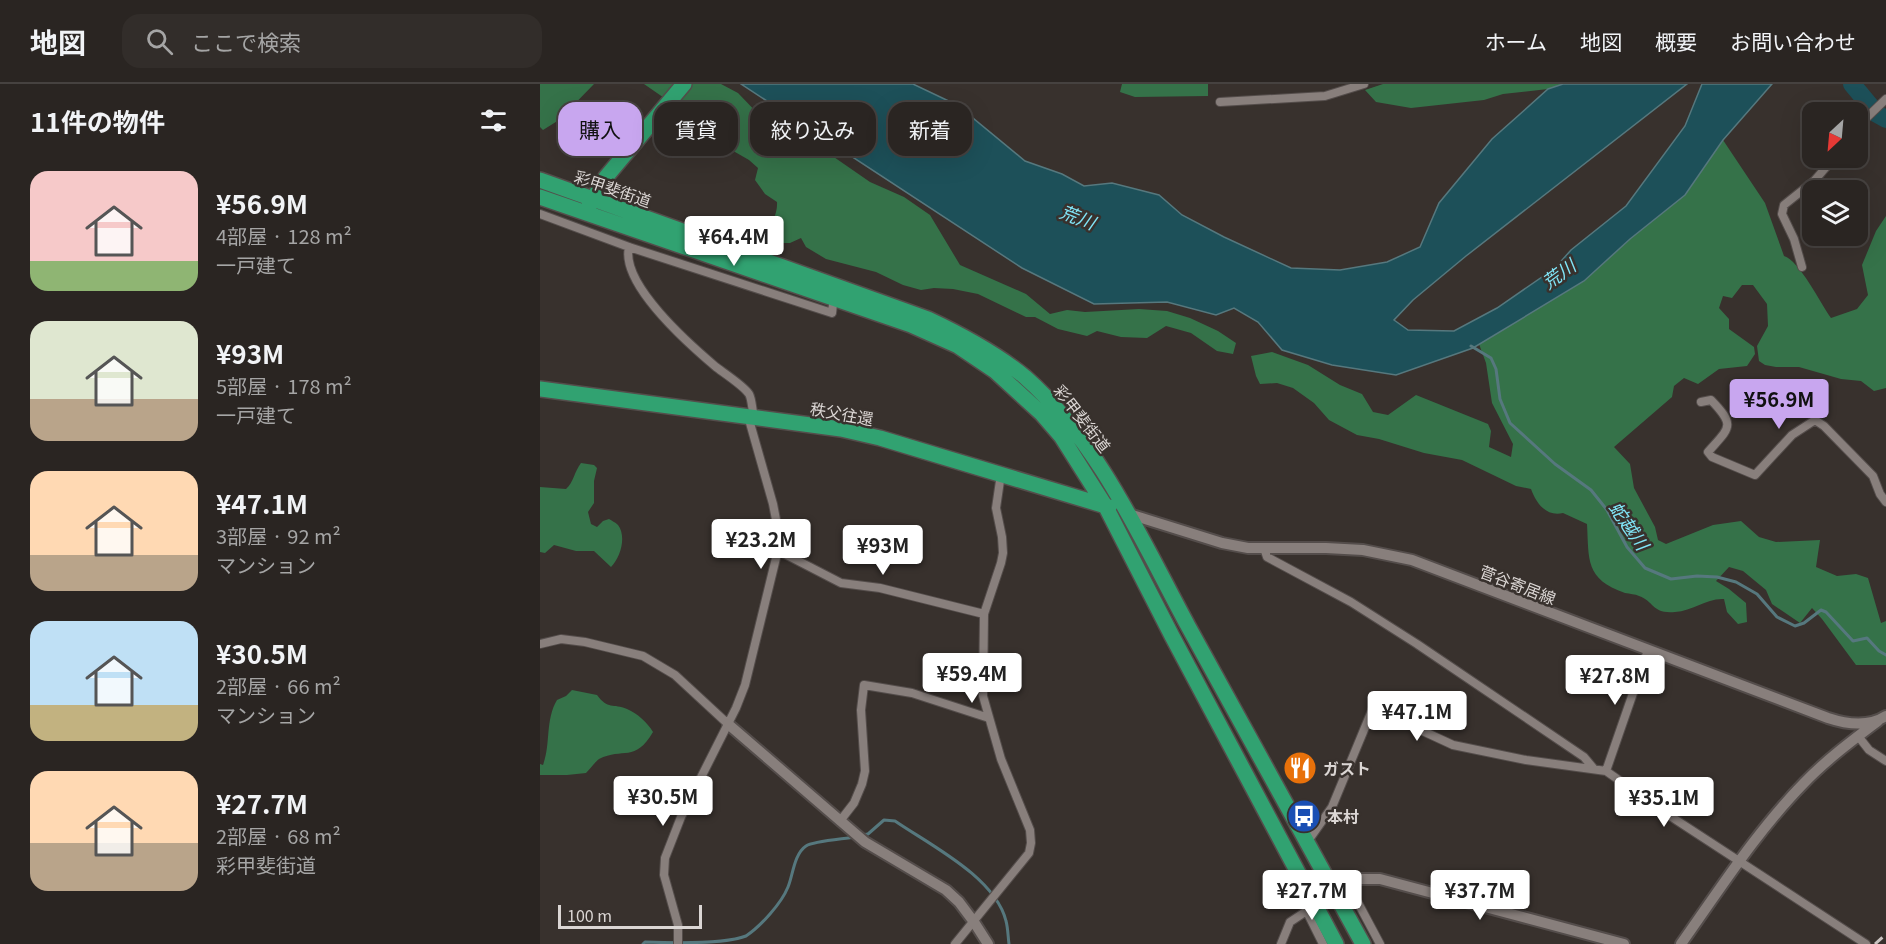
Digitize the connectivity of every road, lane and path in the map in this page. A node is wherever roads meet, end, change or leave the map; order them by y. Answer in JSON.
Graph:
{"nodes":[{"id":1,"x":684,"y":84,"type":"edge"},
{"id":2,"x":1364,"y":84,"type":"edge"},
{"id":3,"x":1220,"y":102,"type":"dead end"},
{"id":4,"x":1883,"y":102,"type":"edge"},
{"id":5,"x":1868,"y":115,"type":"edge"},
{"id":6,"x":1825,"y":168,"type":"edge"},
{"id":7,"x":540,"y":180,"type":"edge"},
{"id":8,"x":540,"y":197,"type":"edge"},
{"id":9,"x":592,"y":199,"type":"junction"},
{"id":10,"x":540,"y":214,"type":"edge"},
{"id":11,"x":586,"y":214,"type":"junction"},
{"id":12,"x":628,"y":247,"type":"junction"},
{"id":13,"x":1802,"y":267,"type":"dead end"},
{"id":14,"x":835,"y":292,"type":"junction"},
{"id":15,"x":1020,"y":383,"type":"junction"},
{"id":16,"x":540,"y":389,"type":"edge"},
{"id":17,"x":1701,"y":402,"type":"dead end"},
{"id":18,"x":751,"y":416,"type":"junction"},
{"id":19,"x":1001,"y":474,"type":"junction"},
{"id":20,"x":1886,"y":502,"type":"edge"},
{"id":21,"x":1106,"y":507,"type":"junction"},
{"id":22,"x":1129,"y":514,"type":"junction"},
{"id":23,"x":1264,"y":548,"type":"junction"},
{"id":24,"x":777,"y":550,"type":"junction"},
{"id":25,"x":984,"y":614,"type":"junction"},
{"id":26,"x":1188,"y":627,"type":"junction"},
{"id":27,"x":1172,"y":636,"type":"junction"},
{"id":28,"x":540,"y":644,"type":"edge"},
{"id":29,"x":1648,"y":650,"type":"junction"},
{"id":30,"x":1884,"y":717,"type":"edge"},
{"id":31,"x":989,"y":718,"type":"junction"},
{"id":32,"x":728,"y":724,"type":"junction"},
{"id":33,"x":1858,"y":736,"type":"junction"},
{"id":34,"x":1886,"y":762,"type":"edge"},
{"id":35,"x":1594,"y":769,"type":"junction"},
{"id":36,"x":1606,"y":771,"type":"junction"},
{"id":37,"x":840,"y":821,"type":"junction"},
{"id":38,"x":1308,"y":841,"type":"junction"},
{"id":39,"x":1739,"y":861,"type":"junction"},
{"id":40,"x":1341,"y":888,"type":"junction"},
{"id":41,"x":1310,"y":907,"type":"junction"},
{"id":42,"x":974,"y":922,"type":"junction"},
{"id":43,"x":678,"y":944,"type":"edge"},
{"id":44,"x":955,"y":944,"type":"edge"},
{"id":45,"x":988,"y":944,"type":"edge"},
{"id":46,"x":1281,"y":944,"type":"edge"},
{"id":47,"x":1323,"y":944,"type":"edge"},
{"id":48,"x":1336,"y":944,"type":"edge"},
{"id":49,"x":1363,"y":944,"type":"edge"},
{"id":50,"x":1380,"y":944,"type":"edge"},
{"id":51,"x":1624,"y":944,"type":"edge"},
{"id":52,"x":1681,"y":944,"type":"edge"},
{"id":53,"x":1866,"y":944,"type":"edge"}],
"edges":[{"from":1,"to":9,"type":"highway"},
{"from":2,"to":3,"type":"street"},
{"from":4,"to":5,"type":"street"},
{"from":6,"to":13,"type":"street"},
{"from":7,"to":9,"type":"highway","name":"彩甲斐街道"},
{"from":8,"to":11,"type":"highway","name":"彩甲斐街道"},
{"from":9,"to":11,"type":"highway"},
{"from":9,"to":14,"type":"highway","name":"彩甲斐街道"},
{"from":10,"to":12,"type":"street"},
{"from":11,"to":14,"type":"highway","name":"彩甲斐街道"},
{"from":12,"to":14,"type":"street"},
{"from":12,"to":18,"type":"street"},
{"from":14,"to":15,"type":"highway","name":"彩甲斐街道"},
{"from":15,"to":21,"type":"highway","name":"彩甲斐街道"},
{"from":15,"to":22,"type":"highway","name":"彩甲斐街道"},
{"from":16,"to":18,"type":"highway","name":"秩父往還"},
{"from":17,"to":20,"type":"street"},
{"from":18,"to":19,"type":"highway","name":"秩父往還"},
{"from":18,"to":24,"type":"street"},
{"from":19,"to":21,"type":"highway","name":"秩父往還"},
{"from":19,"to":25,"type":"street"},
{"from":21,"to":22,"type":"highway","name":"秩父往還"},
{"from":21,"to":27,"type":"highway","name":"彩甲斐街道"},
{"from":22,"to":23,"type":"street","name":"菅谷寄居線"},
{"from":22,"to":26,"type":"highway","name":"彩甲斐街道"},
{"from":23,"to":29,"type":"street","name":"菅谷寄居線"},
{"from":23,"to":35,"type":"street"},
{"from":24,"to":25,"type":"street"},
{"from":24,"to":32,"type":"street"},
{"from":25,"to":31,"type":"street"},
{"from":26,"to":27,"type":"highway"},
{"from":26,"to":38,"type":"highway","name":"彩甲斐街道"},
{"from":27,"to":41,"type":"highway","name":"彩甲斐街道"},
{"from":28,"to":32,"type":"street"},
{"from":29,"to":30,"type":"street","name":"菅谷寄居線"},
{"from":29,"to":36,"type":"street"},
{"from":30,"to":33,"type":"street"},
{"from":31,"to":37,"type":"street"},
{"from":31,"to":42,"type":"street"},
{"from":32,"to":37,"type":"street"},
{"from":32,"to":43,"type":"street"},
{"from":33,"to":34,"type":"street"},
{"from":33,"to":39,"type":"street"},
{"from":35,"to":36,"type":"street"},
{"from":35,"to":38,"type":"street"},
{"from":36,"to":39,"type":"street"},
{"from":37,"to":42,"type":"street"},
{"from":38,"to":40,"type":"highway","name":"彩甲斐街道"},
{"from":39,"to":52,"type":"street"},
{"from":39,"to":53,"type":"street"},
{"from":40,"to":41,"type":"street"},
{"from":40,"to":49,"type":"highway","name":"彩甲斐街道"},
{"from":40,"to":50,"type":"street"},
{"from":40,"to":51,"type":"street"},
{"from":41,"to":46,"type":"street"},
{"from":41,"to":47,"type":"street"},
{"from":41,"to":48,"type":"highway","name":"彩甲斐街道"},
{"from":42,"to":44,"type":"street"},
{"from":42,"to":45,"type":"street"}]}
